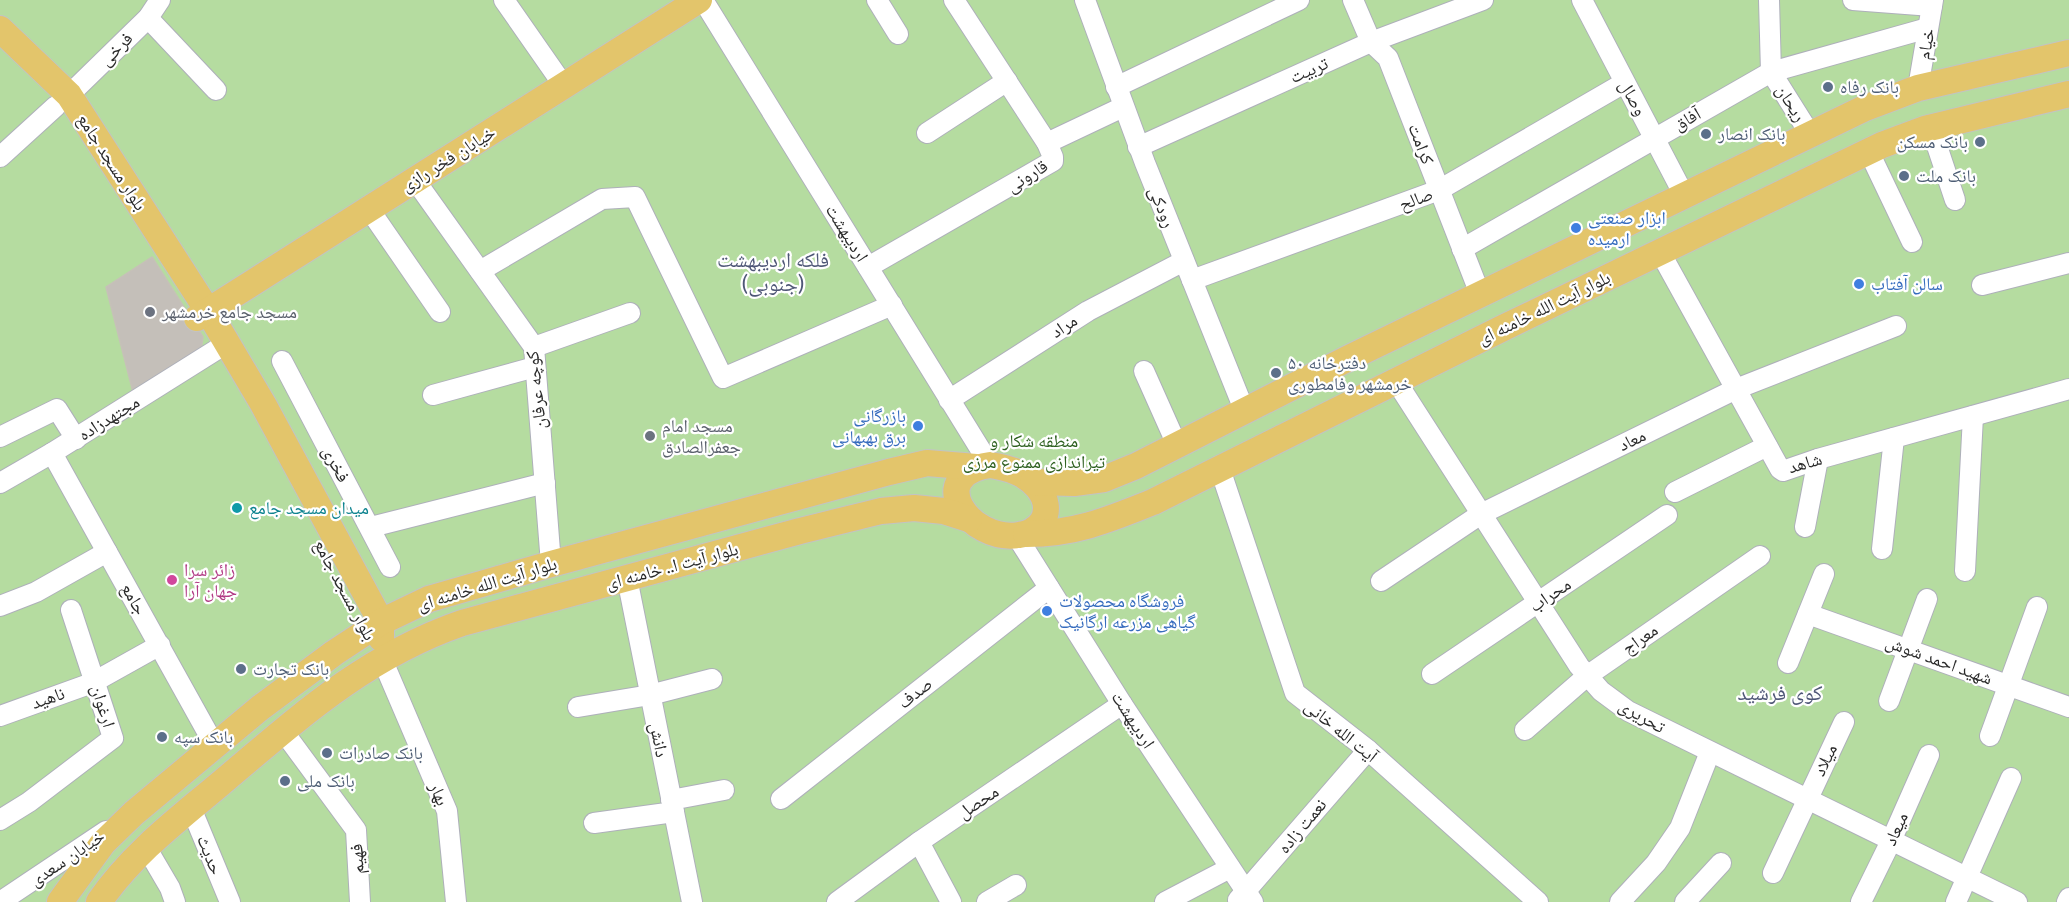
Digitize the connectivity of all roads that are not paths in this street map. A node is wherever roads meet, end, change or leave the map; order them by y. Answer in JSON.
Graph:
{"nodes":[{"id":1,"x":160,"y":0,"type":"edge"},
{"id":2,"x":504,"y":0,"type":"edge"},
{"id":3,"x":701,"y":0,"type":"edge"},
{"id":4,"x":877,"y":0,"type":"edge"},
{"id":5,"x":954,"y":0,"type":"edge"},
{"id":6,"x":1085,"y":0,"type":"edge"},
{"id":7,"x":1299,"y":0,"type":"edge"},
{"id":8,"x":1353,"y":0,"type":"edge"},
{"id":9,"x":1482,"y":0,"type":"edge"},
{"id":10,"x":1582,"y":0,"type":"edge"},
{"id":11,"x":1769,"y":0,"type":"edge"},
{"id":12,"x":1853,"y":0,"type":"edge"},
{"id":13,"x":1932,"y":3,"type":"edge"},
{"id":14,"x":148,"y":18,"type":"junction"},
{"id":15,"x":1928,"y":28,"type":"junction"},
{"id":16,"x":0,"y":29,"type":"edge"},
{"id":17,"x":898,"y":34,"type":"dead end"},
{"id":18,"x":1371,"y":42,"type":"junction"},
{"id":19,"x":0,"y":52,"type":"edge"},
{"id":20,"x":2069,"y":53,"type":"edge"},
{"id":21,"x":1771,"y":72,"type":"junction"},
{"id":22,"x":1007,"y":81,"type":"junction"},
{"id":23,"x":1624,"y":83,"type":"junction"},
{"id":24,"x":564,"y":86,"type":"junction"},
{"id":25,"x":1116,"y":87,"type":"junction"},
{"id":26,"x":1918,"y":88,"type":"junction"},
{"id":27,"x":216,"y":90,"type":"dead end"},
{"id":28,"x":2069,"y":94,"type":"edge"},
{"id":29,"x":63,"y":101,"type":"junction"},
{"id":30,"x":1123,"y":107,"type":"junction"},
{"id":31,"x":1931,"y":128,"type":"junction"},
{"id":32,"x":927,"y":133,"type":"dead end"},
{"id":33,"x":1810,"y":134,"type":"junction"},
{"id":34,"x":1654,"y":137,"type":"junction"},
{"id":35,"x":1047,"y":143,"type":"junction"},
{"id":36,"x":1138,"y":147,"type":"junction"},
{"id":37,"x":1869,"y":152,"type":"junction"},
{"id":38,"x":0,"y":157,"type":"edge"},
{"id":39,"x":415,"y":180,"type":"junction"},
{"id":40,"x":1439,"y":190,"type":"junction"},
{"id":41,"x":1684,"y":195,"type":"junction"},
{"id":42,"x":1955,"y":200,"type":"dead end"},
{"id":43,"x":369,"y":209,"type":"junction"},
{"id":44,"x":1912,"y":242,"type":"dead end"},
{"id":45,"x":1462,"y":249,"type":"junction"},
{"id":46,"x":1660,"y":252,"type":"junction"},
{"id":47,"x":1184,"y":261,"type":"junction"},
{"id":48,"x":2069,"y":263,"type":"edge"},
{"id":49,"x":868,"y":267,"type":"junction"},
{"id":50,"x":480,"y":271,"type":"junction"},
{"id":51,"x":1192,"y":280,"type":"junction"},
{"id":52,"x":1982,"y":285,"type":"dead end"},
{"id":53,"x":1480,"y":294,"type":"junction"},
{"id":54,"x":892,"y":305,"type":"junction"},
{"id":55,"x":440,"y":312,"type":"dead end"},
{"id":56,"x":630,"y":313,"type":"dead end"},
{"id":57,"x":202,"y":314,"type":"junction"},
{"id":58,"x":1896,"y":326,"type":"dead end"},
{"id":59,"x":1377,"y":345,"type":"junction"},
{"id":60,"x":534,"y":347,"type":"junction"},
{"id":61,"x":216,"y":350,"type":"junction"},
{"id":62,"x":282,"y":361,"type":"dead end"},
{"id":63,"x":535,"y":367,"type":"junction"},
{"id":64,"x":1144,"y":371,"type":"dead end"},
{"id":65,"x":1396,"y":381,"type":"junction"},
{"id":66,"x":1736,"y":389,"type":"junction"},
{"id":67,"x":2069,"y":389,"type":"edge"},
{"id":68,"x":433,"y":395,"type":"dead end"},
{"id":69,"x":950,"y":400,"type":"junction"},
{"id":70,"x":1245,"y":412,"type":"junction"},
{"id":71,"x":1973,"y":416,"type":"junction"},
{"id":72,"x":0,"y":437,"type":"edge"},
{"id":73,"x":1894,"y":438,"type":"junction"},
{"id":74,"x":76,"y":439,"type":"junction"},
{"id":75,"x":1177,"y":445,"type":"junction"},
{"id":76,"x":1767,"y":447,"type":"junction"},
{"id":77,"x":52,"y":453,"type":"junction"},
{"id":78,"x":1818,"y":459,"type":"junction"},
{"id":79,"x":983,"y":466,"type":"junction"},
{"id":80,"x":1220,"y":469,"type":"junction"},
{"id":81,"x":1034,"y":482,"type":"junction"},
{"id":82,"x":0,"y":483,"type":"edge"},
{"id":83,"x":545,"y":483,"type":"junction"},
{"id":84,"x":1675,"y":492,"type":"dead end"},
{"id":85,"x":1481,"y":514,"type":"junction"},
{"id":86,"x":1667,"y":515,"type":"dead end"},
{"id":87,"x":969,"y":519,"type":"junction"},
{"id":88,"x":371,"y":527,"type":"junction"},
{"id":89,"x":1805,"y":527,"type":"dead end"},
{"id":90,"x":1021,"y":535,"type":"junction"},
{"id":91,"x":1882,"y":549,"type":"dead end"},
{"id":92,"x":107,"y":552,"type":"junction"},
{"id":93,"x":1760,"y":556,"type":"dead end"},
{"id":94,"x":551,"y":564,"type":"junction"},
{"id":95,"x":390,"y":567,"type":"dead end"},
{"id":96,"x":1965,"y":571,"type":"dead end"},
{"id":97,"x":1824,"y":574,"type":"dead end"},
{"id":98,"x":627,"y":578,"type":"junction"},
{"id":99,"x":1381,"y":580,"type":"dead end"},
{"id":100,"x":1049,"y":588,"type":"junction"},
{"id":101,"x":1927,"y":599,"type":"dead end"},
{"id":102,"x":1538,"y":603,"type":"junction"},
{"id":103,"x":0,"y":606,"type":"edge"},
{"id":104,"x":2037,"y":607,"type":"dead end"},
{"id":105,"x":71,"y":610,"type":"dead end"},
{"id":106,"x":1808,"y":614,"type":"junction"},
{"id":107,"x":373,"y":627,"type":"junction"},
{"id":108,"x":159,"y":645,"type":"junction"},
{"id":109,"x":1908,"y":650,"type":"junction"},
{"id":110,"x":382,"y":659,"type":"junction"},
{"id":111,"x":1788,"y":663,"type":"dead end"},
{"id":112,"x":1432,"y":674,"type":"dead end"},
{"id":113,"x":1587,"y":676,"type":"junction"},
{"id":114,"x":712,"y":679,"type":"dead end"},
{"id":115,"x":95,"y":681,"type":"junction"},
{"id":116,"x":2009,"y":686,"type":"junction"},
{"id":117,"x":650,"y":694,"type":"junction"},
{"id":118,"x":1890,"y":701,"type":"dead end"},
{"id":119,"x":1122,"y":704,"type":"junction"},
{"id":120,"x":578,"y":707,"type":"dead end"},
{"id":121,"x":2069,"y":707,"type":"edge"},
{"id":122,"x":0,"y":716,"type":"edge"},
{"id":123,"x":1844,"y":722,"type":"dead end"},
{"id":124,"x":1525,"y":730,"type":"dead end"},
{"id":125,"x":283,"y":731,"type":"junction"},
{"id":126,"x":1990,"y":736,"type":"dead end"},
{"id":127,"x":215,"y":746,"type":"junction"},
{"id":128,"x":1368,"y":750,"type":"junction"},
{"id":129,"x":1710,"y":752,"type":"junction"},
{"id":130,"x":1929,"y":755,"type":"dead end"},
{"id":131,"x":2011,"y":778,"type":"dead end"},
{"id":132,"x":724,"y":790,"type":"dead end"},
{"id":133,"x":781,"y":799,"type":"dead end"},
{"id":134,"x":1807,"y":799,"type":"junction"},
{"id":135,"x":672,"y":806,"type":"junction"},
{"id":136,"x":191,"y":808,"type":"junction"},
{"id":137,"x":134,"y":813,"type":"junction"},
{"id":138,"x":0,"y":820,"type":"edge"},
{"id":139,"x":594,"y":823,"type":"dead end"},
{"id":140,"x":1891,"y":841,"type":"junction"},
{"id":141,"x":919,"y":842,"type":"junction"},
{"id":142,"x":146,"y":847,"type":"junction"},
{"id":143,"x":1721,"y":863,"type":"dead end"},
{"id":144,"x":1230,"y":868,"type":"junction"},
{"id":145,"x":1773,"y":873,"type":"dead end"},
{"id":146,"x":1967,"y":878,"type":"junction"},
{"id":147,"x":1016,"y":885,"type":"dead end"},
{"id":148,"x":1245,"y":899,"type":"edge"},
{"id":149,"x":0,"y":902,"type":"edge"},
{"id":150,"x":60,"y":902,"type":"edge"},
{"id":151,"x":99,"y":902,"type":"edge"},
{"id":152,"x":175,"y":902,"type":"edge"},
{"id":153,"x":230,"y":902,"type":"edge"},
{"id":154,"x":360,"y":902,"type":"edge"},
{"id":155,"x":456,"y":902,"type":"edge"},
{"id":156,"x":692,"y":902,"type":"edge"},
{"id":157,"x":837,"y":902,"type":"edge"},
{"id":158,"x":951,"y":902,"type":"edge"},
{"id":159,"x":987,"y":902,"type":"edge"},
{"id":160,"x":1165,"y":902,"type":"edge"},
{"id":161,"x":1538,"y":902,"type":"edge"},
{"id":162,"x":1620,"y":902,"type":"edge"},
{"id":163,"x":1685,"y":902,"type":"edge"},
{"id":164,"x":1861,"y":902,"type":"edge"},
{"id":165,"x":1956,"y":902,"type":"edge"},
{"id":166,"x":2017,"y":902,"type":"edge"}],
"edges":[{"from":1,"to":14,"type":"street","name":"فرخی"},
{"from":2,"to":24,"type":"street"},
{"from":3,"to":24,"type":"main road","name":"خیابان فخر رازی"},
{"from":3,"to":49,"type":"street","name":"اردیبهشت"},
{"from":4,"to":17,"type":"street"},
{"from":5,"to":22,"type":"street","name":"قارونی"},
{"from":6,"to":25,"type":"street","name":"رودکی"},
{"from":7,"to":25,"type":"street"},
{"from":8,"to":18,"type":"street","name":"کرامت"},
{"from":9,"to":18,"type":"street","name":"تربیت"},
{"from":10,"to":23,"type":"street","name":"وصال"},
{"from":11,"to":21,"type":"street","name":"ریحان"},
{"from":12,"to":13,"type":"street"},
{"from":13,"to":15,"type":"street","name":"خیام"},
{"from":14,"to":27,"type":"street"},
{"from":14,"to":29,"type":"street","name":"فرخی"},
{"from":15,"to":21,"type":"street","name":"آفاق"},
{"from":15,"to":26,"type":"street","name":"خیام"},
{"from":16,"to":29,"type":"main road","name":"بلوار مسجد جامع"},
{"from":18,"to":36,"type":"street","name":"تربیت"},
{"from":18,"to":40,"type":"street","name":"کرامت"},
{"from":19,"to":29,"type":"main road","name":"بلوار مسجد جامع"},
{"from":20,"to":26,"type":"main road"},
{"from":21,"to":33,"type":"street","name":"ریحان"},
{"from":21,"to":34,"type":"street","name":"آفاق"},
{"from":22,"to":32,"type":"street"},
{"from":22,"to":35,"type":"street","name":"قارونی"},
{"from":23,"to":34,"type":"street","name":"وصال"},
{"from":23,"to":40,"type":"street","name":"صالح"},
{"from":24,"to":39,"type":"main road","name":"خیابان فخر رازی"},
{"from":25,"to":30,"type":"street","name":"رودکی"},
{"from":26,"to":31,"type":"main road"},
{"from":26,"to":33,"type":"main road"},
{"from":28,"to":31,"type":"main road","name":"بلوار آیت الله خامنه ای"},
{"from":29,"to":38,"type":"street","name":"فرخی"},
{"from":29,"to":57,"type":"main road","name":"بلوار مسجد جامع"},
{"from":30,"to":35,"type":"street"},
{"from":30,"to":36,"type":"street","name":"رودکی"},
{"from":31,"to":37,"type":"main road","name":"بلوار آیت الله خامنه ای"},
{"from":31,"to":42,"type":"street"},
{"from":33,"to":41,"type":"main road"},
{"from":34,"to":41,"type":"street","name":"وصال"},
{"from":34,"to":45,"type":"street","name":"آفاق"},
{"from":35,"to":49,"type":"street","name":"قارونی"},
{"from":36,"to":47,"type":"street","name":"رودکی"},
{"from":37,"to":44,"type":"street"},
{"from":37,"to":46,"type":"main road","name":"بلوار آیت الله خامنه ای"},
{"from":39,"to":43,"type":"main road","name":"خیابان فخر رازی"},
{"from":39,"to":50,"type":"street","name":"کوچه عرفان"},
{"from":40,"to":45,"type":"street","name":"کرامت"},
{"from":40,"to":51,"type":"street","name":"صالح"},
{"from":41,"to":53,"type":"main road"},
{"from":43,"to":55,"type":"street"},
{"from":43,"to":57,"type":"main road","name":"خیابان فخر رازی"},
{"from":45,"to":53,"type":"street","name":"کرامت"},
{"from":46,"to":65,"type":"main road","name":"بلوار آیت الله خامنه ای"},
{"from":46,"to":66,"type":"street","name":"شاهد"},
{"from":47,"to":51,"type":"street","name":"رودکی"},
{"from":47,"to":69,"type":"street","name":"مراد"},
{"from":48,"to":52,"type":"street"},
{"from":49,"to":54,"type":"street","name":"اردیبهشت"},
{"from":50,"to":54,"type":"street"},
{"from":50,"to":60,"type":"street","name":"کوچه عرفان"},
{"from":51,"to":70,"type":"street","name":"رودکی"},
{"from":53,"to":59,"type":"main road"},
{"from":54,"to":69,"type":"street","name":"اردیبهشت"},
{"from":56,"to":60,"type":"street"},
{"from":57,"to":61,"type":"main road","name":"بلوار مسجد جامع"},
{"from":57,"to":107,"type":"main road","name":"بلوار مسجد جامع"},
{"from":58,"to":66,"type":"street","name":"معاد"},
{"from":59,"to":65,"type":"main road"},
{"from":59,"to":70,"type":"main road"},
{"from":60,"to":63,"type":"street","name":"کوچه عرفان"},
{"from":61,"to":74,"type":"street","name":"مجتهدزاده"},
{"from":61,"to":107,"type":"main road","name":"بلوار مسجد جامع"},
{"from":62,"to":88,"type":"street","name":"فخری"},
{"from":63,"to":68,"type":"street"},
{"from":63,"to":83,"type":"street","name":"کوچه عرفان"},
{"from":64,"to":75,"type":"street"},
{"from":65,"to":80,"type":"main road","name":"بلوار آیت الله خامنه ای"},
{"from":65,"to":85,"type":"street","name":"تحریری"},
{"from":66,"to":76,"type":"street","name":"شاهد"},
{"from":66,"to":85,"type":"street","name":"معاد"},
{"from":67,"to":71,"type":"street","name":"شاهد"},
{"from":69,"to":79,"type":"street","name":"اردیبهشت"},
{"from":70,"to":75,"type":"main road"},
{"from":71,"to":73,"type":"street","name":"شاهد"},
{"from":71,"to":96,"type":"street"},
{"from":72,"to":74,"type":"street"},
{"from":73,"to":78,"type":"street","name":"شاهد"},
{"from":73,"to":91,"type":"street"},
{"from":74,"to":77,"type":"street","name":"مجتهدزاده"},
{"from":75,"to":81,"type":"main road"},
{"from":76,"to":78,"type":"street","name":"شاهد"},
{"from":76,"to":84,"type":"street"},
{"from":77,"to":82,"type":"street","name":"مجتهدزاده"},
{"from":77,"to":92,"type":"street","name":"جامع"},
{"from":78,"to":89,"type":"street"},
{"from":79,"to":81,"type":"main road"},
{"from":79,"to":87,"type":"main road"},
{"from":79,"to":94,"type":"main road","name":"بلوار آیت الله خامنه ای"},
{"from":80,"to":90,"type":"main road","name":"بلوار آیت الله خامنه ای"},
{"from":80,"to":128,"type":"street","name":"آیت الله خانی"},
{"from":81,"to":90,"type":"main road"},
{"from":83,"to":88,"type":"street"},
{"from":83,"to":94,"type":"street","name":"کوچه عرفان"},
{"from":85,"to":99,"type":"street","name":"معاد"},
{"from":85,"to":102,"type":"street","name":"تحریری"},
{"from":86,"to":102,"type":"street","name":"محراب"},
{"from":87,"to":90,"type":"main road"},
{"from":87,"to":98,"type":"main road","name":"بلوار آیت ا.. خامنه ای"},
{"from":88,"to":95,"type":"street","name":"فخری"},
{"from":90,"to":100,"type":"street","name":"اردیبهشت"},
{"from":92,"to":103,"type":"street"},
{"from":92,"to":108,"type":"street","name":"جامع"},
{"from":93,"to":113,"type":"street","name":"معراج"},
{"from":94,"to":107,"type":"main road","name":"بلوار آیت الله خامنه ای"},
{"from":97,"to":106,"type":"street"},
{"from":98,"to":110,"type":"main road","name":"بلوار آیت ا.. خامنه ای"},
{"from":98,"to":117,"type":"street","name":"دانش"},
{"from":100,"to":119,"type":"street","name":"اردیبهشت"},
{"from":100,"to":133,"type":"street","name":"صدف"},
{"from":101,"to":109,"type":"street"},
{"from":102,"to":112,"type":"street","name":"محراب"},
{"from":102,"to":113,"type":"street","name":"تحریری"},
{"from":104,"to":116,"type":"street"},
{"from":105,"to":115,"type":"street","name":"ارغوان"},
{"from":106,"to":109,"type":"street","name":"شهید احمد شوش"},
{"from":106,"to":111,"type":"street"},
{"from":107,"to":110,"type":"main road","name":"بلوار مسجد جامع"},
{"from":107,"to":127,"type":"main road","name":"بلوار آیت الله خامنه ای"},
{"from":108,"to":115,"type":"street","name":"ناهید"},
{"from":108,"to":127,"type":"street","name":"جامع"},
{"from":109,"to":116,"type":"street","name":"شهید احمد شوش"},
{"from":109,"to":118,"type":"street"},
{"from":110,"to":125,"type":"main road"},
{"from":110,"to":155,"type":"street","name":"بهار"},
{"from":113,"to":124,"type":"street","name":"معراج"},
{"from":113,"to":129,"type":"street","name":"تحریری"},
{"from":114,"to":117,"type":"street"},
{"from":115,"to":122,"type":"street","name":"ناهید"},
{"from":115,"to":138,"type":"street","name":"ارغوان"},
{"from":116,"to":121,"type":"street","name":"شهید احمد شوش"},
{"from":116,"to":126,"type":"street"},
{"from":117,"to":120,"type":"street"},
{"from":117,"to":135,"type":"street","name":"دانش"},
{"from":119,"to":141,"type":"street","name":"محصل"},
{"from":119,"to":144,"type":"street","name":"اردیبهشت"},
{"from":123,"to":134,"type":"street","name":"میلاد"},
{"from":125,"to":136,"type":"main road"},
{"from":125,"to":154,"type":"street","name":"فهیم"},
{"from":127,"to":137,"type":"main road","name":"بلوار آیت الله خامنه ای"},
{"from":128,"to":148,"type":"street","name":"نعمت زاده"},
{"from":128,"to":161,"type":"street","name":"آیت الله خانی"},
{"from":129,"to":134,"type":"street","name":"تحریری"},
{"from":129,"to":162,"type":"street"},
{"from":130,"to":140,"type":"street","name":"میعاد"},
{"from":131,"to":146,"type":"street"},
{"from":132,"to":135,"type":"street"},
{"from":134,"to":140,"type":"street","name":"تحریری"},
{"from":134,"to":145,"type":"street","name":"میلاد"},
{"from":135,"to":139,"type":"street"},
{"from":135,"to":156,"type":"street","name":"دانش"},
{"from":136,"to":142,"type":"main road"},
{"from":136,"to":153,"type":"street","name":"حدیث"},
{"from":137,"to":149,"type":"street","name":"خیابان سعدی"},
{"from":137,"to":150,"type":"main road","name":"بلوار آیت الله خامنه ای"},
{"from":140,"to":146,"type":"street","name":"تحریری"},
{"from":140,"to":164,"type":"street","name":"میعاد"},
{"from":141,"to":157,"type":"street","name":"محصل"},
{"from":141,"to":158,"type":"street"},
{"from":142,"to":151,"type":"main road"},
{"from":142,"to":152,"type":"street"},
{"from":143,"to":163,"type":"street"},
{"from":144,"to":148,"type":"street","name":"اردیبهشت"},
{"from":144,"to":160,"type":"street"},
{"from":146,"to":165,"type":"street"},
{"from":146,"to":166,"type":"street","name":"تحریری"},
{"from":147,"to":159,"type":"street"}]}
